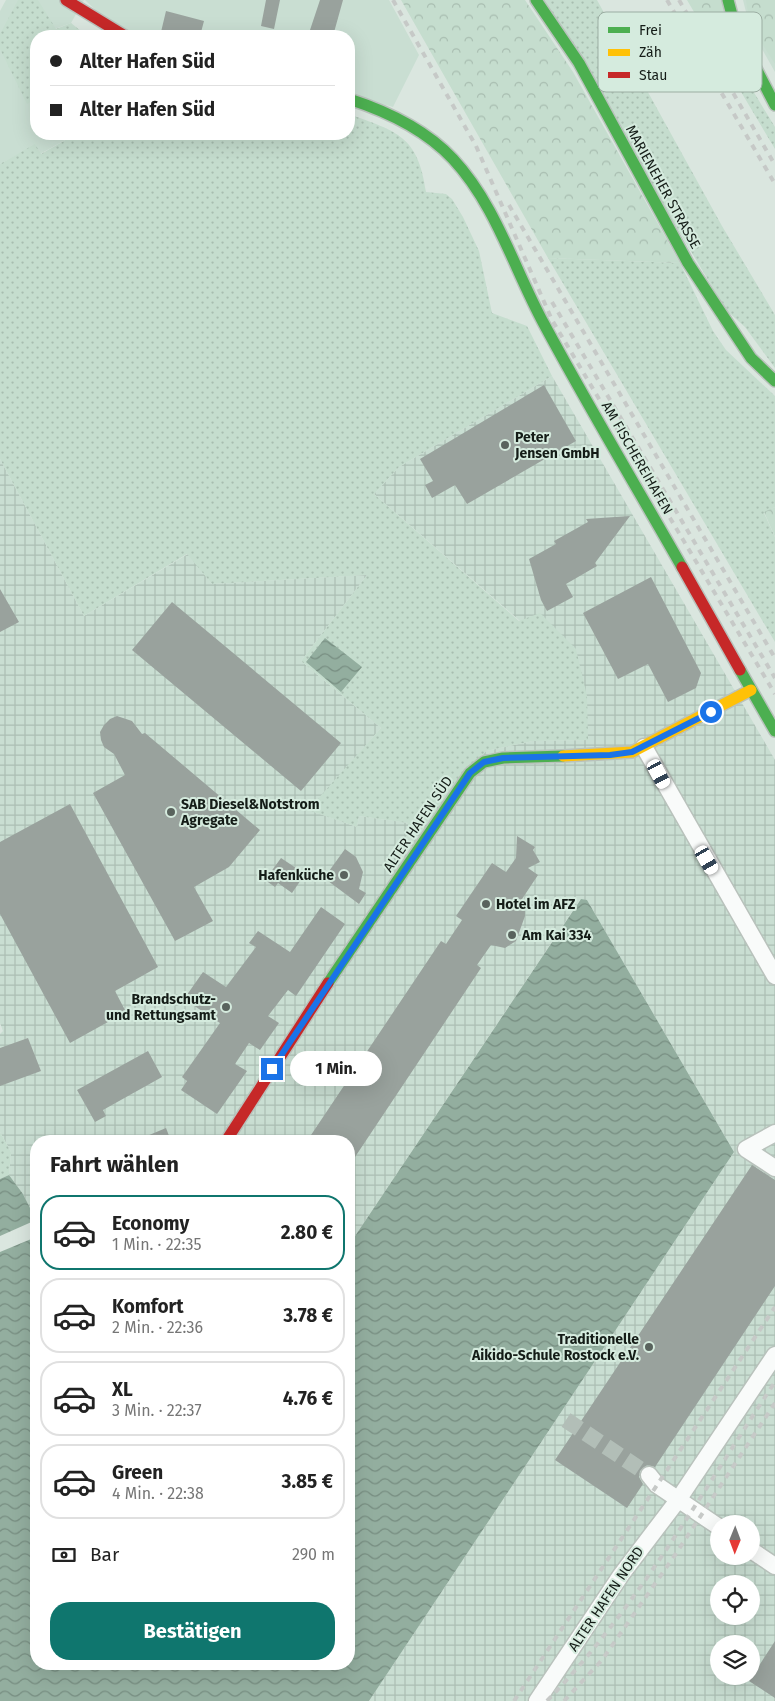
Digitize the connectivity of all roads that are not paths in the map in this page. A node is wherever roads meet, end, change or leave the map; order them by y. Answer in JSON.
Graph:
{"nodes":[{"id":1,"x":66,"y":0,"type":"edge"},
{"id":2,"x":536,"y":0,"type":"edge"},
{"id":3,"x":115,"y":30,"type":"edge"},
{"id":4,"x":762,"y":80,"type":"edge"},
{"id":5,"x":355,"y":101,"type":"edge"},
{"id":6,"x":775,"y":105,"type":"edge"},
{"id":7,"x":775,"y":381,"type":"edge"},
{"id":8,"x":750,"y":690,"type":"junction"},
{"id":9,"x":775,"y":732,"type":"edge"},
{"id":10,"x":644,"y":747,"type":"junction"},
{"id":11,"x":775,"y":976,"type":"edge"},
{"id":12,"x":775,"y":1133,"type":"edge"},
{"id":13,"x":230,"y":1135,"type":"edge"},
{"id":14,"x":775,"y":1168,"type":"edge"},
{"id":15,"x":775,"y":1355,"type":"edge"},
{"id":16,"x":650,"y":1475,"type":"tunnel mouth"},
{"id":17,"x":678,"y":1500,"type":"junction"},
{"id":18,"x":710,"y":1522,"type":"edge"},
{"id":19,"x":760,"y":1556,"type":"edge"},
{"id":20,"x":775,"y":1566,"type":"edge"},
{"id":21,"x":537,"y":1701,"type":"edge"}],
"edges":[{"from":1,"to":3,"type":"street"},
{"from":2,"to":7,"type":"street","name":"MARIENEHER STRASSE"},
{"from":4,"to":6,"type":"street"},
{"from":5,"to":8,"type":"street","name":"AM FISCHEREIHAFEN"},
{"from":8,"to":9,"type":"street","name":"AM FISCHEREIHAFEN"},
{"from":8,"to":10,"type":"street","name":"ALTER HAFEN SÜD"},
{"from":10,"to":11,"type":"street"},
{"from":10,"to":13,"type":"street","name":"ALTER HAFEN SÜD"},
{"from":12,"to":14,"type":"street"},
{"from":15,"to":17,"type":"street","name":"ALTER HAFEN NORD"},
{"from":16,"to":17,"type":"street"},
{"from":17,"to":18,"type":"street"},
{"from":17,"to":21,"type":"street","name":"ALTER HAFEN NORD"},
{"from":19,"to":20,"type":"street"}]}
